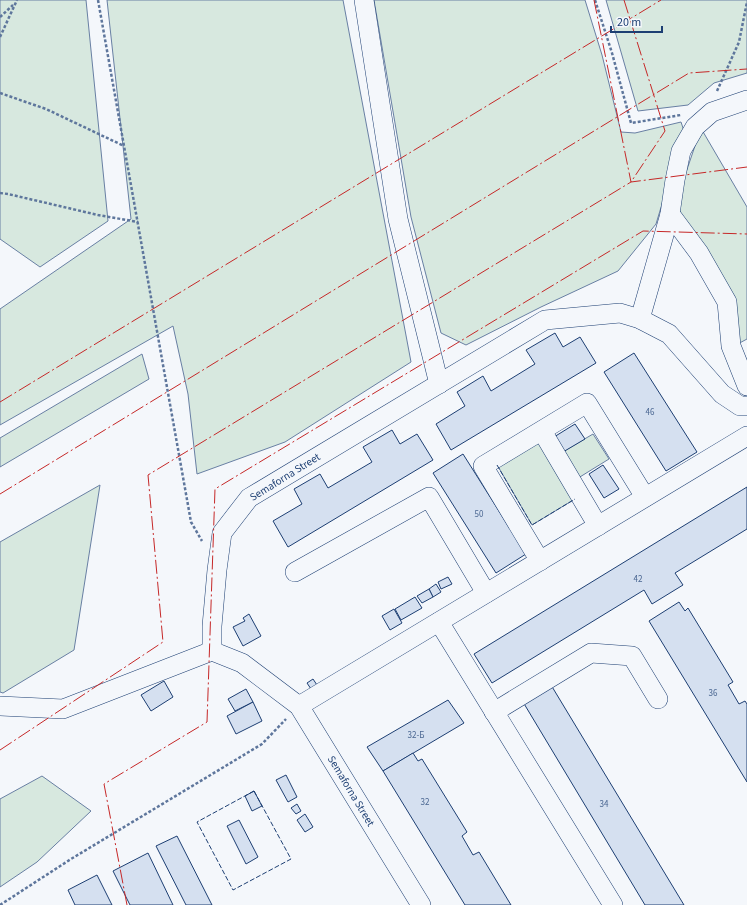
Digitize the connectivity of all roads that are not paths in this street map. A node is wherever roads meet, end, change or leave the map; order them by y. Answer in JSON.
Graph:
{"nodes":[{"id":1,"x":364,"y":0,"type":"edge"},
{"id":2,"x":747,"y":100,"type":"edge"},
{"id":3,"x":670,"y":214,"type":"junction"},
{"id":4,"x":640,"y":319,"type":"junction"},
{"id":5,"x":439,"y":384,"type":"junction"},
{"id":6,"x":747,"y":386,"type":"edge"},
{"id":7,"x":747,"y":406,"type":"edge"},
{"id":8,"x":542,"y":430,"type":"junction"},
{"id":9,"x":747,"y":436,"type":"edge"},
{"id":10,"x":645,"y":497,"type":"junction"},
{"id":11,"x":598,"y":526,"type":"junction"},
{"id":12,"x":540,"y":561,"type":"junction"},
{"id":13,"x":295,"y":572,"type":"dead end"},
{"id":14,"x":486,"y":593,"type":"junction"},
{"id":15,"x":439,"y":622,"type":"junction"},
{"id":16,"x":212,"y":651,"type":"junction"},
{"id":17,"x":658,"y":699,"type":"dead end"},
{"id":18,"x":0,"y":706,"type":"edge"},
{"id":19,"x":299,"y":706,"type":"junction"},
{"id":20,"x":494,"y":712,"type":"junction"},
{"id":21,"x":421,"y":905,"type":"edge"},
{"id":22,"x":613,"y":905,"type":"edge"}],
"edges":[{"from":1,"to":5,"type":"street"},
{"from":2,"to":3,"type":"street"},
{"from":3,"to":4,"type":"street"},
{"from":3,"to":6,"type":"street"},
{"from":4,"to":5,"type":"street","name":"Semaforna Street"},
{"from":4,"to":7,"type":"street","name":"Semaforna Street"},
{"from":5,"to":16,"type":"street","name":"Semaforna Street"},
{"from":8,"to":10,"type":"street"},
{"from":8,"to":11,"type":"street"},
{"from":8,"to":12,"type":"street"},
{"from":9,"to":10,"type":"street"},
{"from":10,"to":11,"type":"street"},
{"from":11,"to":12,"type":"street"},
{"from":12,"to":14,"type":"street"},
{"from":13,"to":14,"type":"street"},
{"from":14,"to":15,"type":"street"},
{"from":15,"to":19,"type":"street"},
{"from":15,"to":20,"type":"street"},
{"from":16,"to":18,"type":"street"},
{"from":16,"to":19,"type":"street","name":"Semaforna Street"},
{"from":17,"to":20,"type":"street"},
{"from":19,"to":21,"type":"street","name":"Semaforna Street"},
{"from":20,"to":22,"type":"street"}]}
